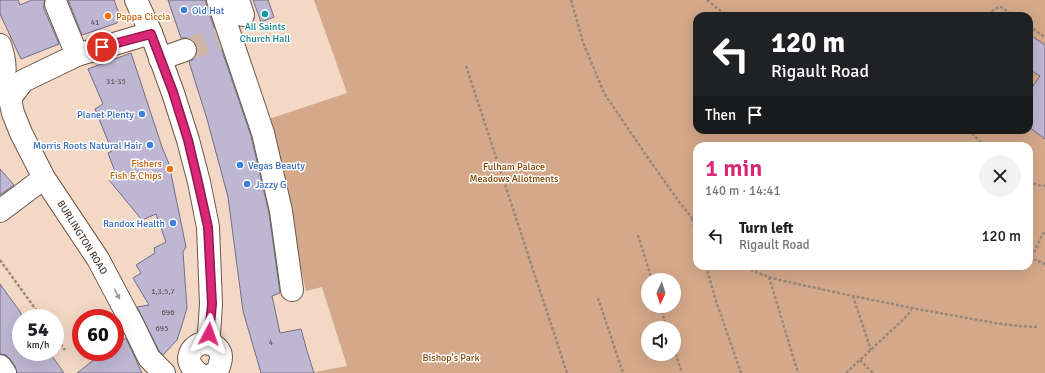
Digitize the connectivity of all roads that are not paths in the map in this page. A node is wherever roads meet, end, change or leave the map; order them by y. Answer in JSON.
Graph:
{"nodes":[{"id":1,"x":136,"y":0,"type":"edge"},
{"id":2,"x":218,"y":0,"type":"edge"},
{"id":3,"x":56,"y":4,"type":"dead end"},
{"id":4,"x":151,"y":34,"type":"junction"},
{"id":5,"x":0,"y":45,"type":"edge"},
{"id":6,"x":185,"y":50,"type":"tunnel mouth"},
{"id":7,"x":77,"y":55,"type":"junction"},
{"id":8,"x":160,"y":59,"type":"junction"},
{"id":9,"x":4,"y":91,"type":"edge"},
{"id":10,"x":44,"y":178,"type":"junction"},
{"id":11,"x":0,"y":211,"type":"edge"},
{"id":12,"x":292,"y":290,"type":"dead end"},
{"id":13,"x":205,"y":343,"type":"junction"},
{"id":14,"x":0,"y":366,"type":"edge"},
{"id":15,"x":191,"y":371,"type":"edge"},
{"id":16,"x":220,"y":371,"type":"edge"},
{"id":17,"x":5,"y":373,"type":"edge"},
{"id":18,"x":164,"y":373,"type":"edge"}],
"edges":[{"from":1,"to":4,"type":"street"},
{"from":2,"to":12,"type":"street"},
{"from":3,"to":7,"type":"street"},
{"from":4,"to":7,"type":"street"},
{"from":4,"to":8,"type":"street"},
{"from":5,"to":9,"type":"street","name":"BURLINGTON ROAD"},
{"from":6,"to":8,"type":"street"},
{"from":7,"to":9,"type":"street"},
{"from":8,"to":13,"type":"street"},
{"from":9,"to":10,"type":"street","name":"BURLINGTON ROAD"},
{"from":10,"to":11,"type":"street"},
{"from":10,"to":18,"type":"street","name":"BURLINGTON ROAD","one_way":true},
{"from":13,"to":15,"type":"street"},
{"from":13,"to":16,"type":"street"},
{"from":14,"to":17,"type":"street"}]}
